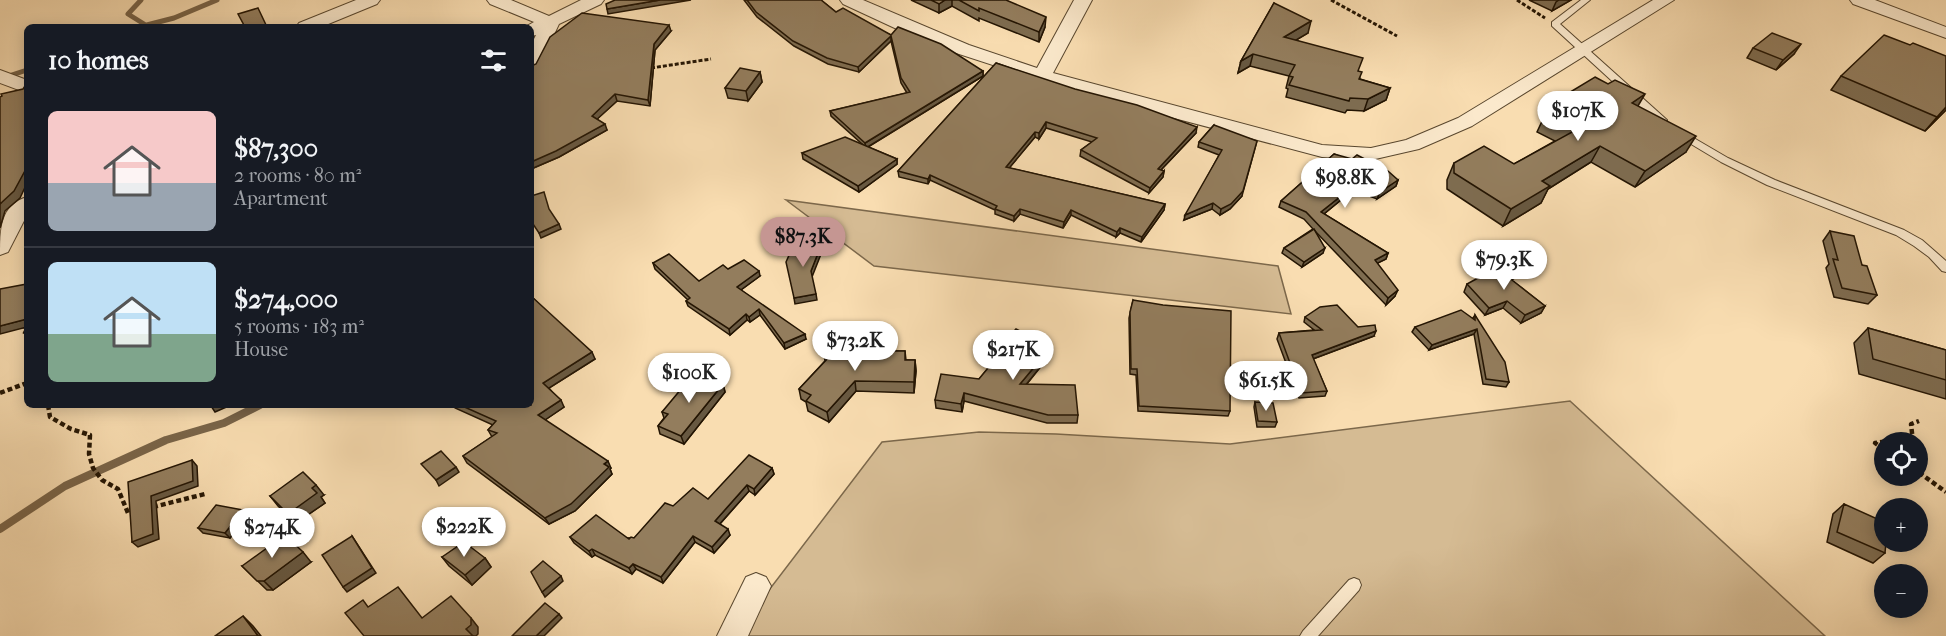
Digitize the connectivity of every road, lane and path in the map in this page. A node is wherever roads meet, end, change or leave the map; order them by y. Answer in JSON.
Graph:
{"nodes":[{"id":1,"x":371,"y":0,"type":"edge"},
{"id":2,"x":496,"y":0,"type":"edge"},
{"id":3,"x":595,"y":0,"type":"edge"},
{"id":4,"x":849,"y":0,"type":"edge"},
{"id":5,"x":1083,"y":0,"type":"edge"},
{"id":6,"x":1331,"y":0,"type":"edge"},
{"id":7,"x":1517,"y":0,"type":"edge"},
{"id":8,"x":1586,"y":0,"type":"edge"},
{"id":9,"x":1665,"y":0,"type":"edge"},
{"id":10,"x":1859,"y":0,"type":"edge"},
{"id":11,"x":551,"y":23,"type":"junction"},
{"id":12,"x":320,"y":24,"type":"edge"},
{"id":13,"x":1555,"y":24,"type":"junction"},
{"id":14,"x":534,"y":30,"type":"edge"},
{"id":15,"x":1946,"y":33,"type":"edge"},
{"id":16,"x":1397,"y":36,"type":"dead end"},
{"id":17,"x":1583,"y":52,"type":"junction"},
{"id":18,"x":534,"y":58,"type":"edge"},
{"id":19,"x":711,"y":59,"type":"dead end"},
{"id":20,"x":647,"y":68,"type":"edge"},
{"id":21,"x":1043,"y":75,"type":"junction"},
{"id":22,"x":0,"y":76,"type":"edge"},
{"id":23,"x":24,"y":86,"type":"edge"},
{"id":24,"x":24,"y":196,"type":"edge"},
{"id":25,"x":0,"y":199,"type":"edge"},
{"id":26,"x":24,"y":206,"type":"edge"},
{"id":27,"x":0,"y":247,"type":"edge"},
{"id":28,"x":1946,"y":268,"type":"edge"},
{"id":29,"x":24,"y":383,"type":"edge"},
{"id":30,"x":0,"y":393,"type":"edge"},
{"id":31,"x":48,"y":408,"type":"edge"},
{"id":32,"x":1919,"y":421,"type":"dead end"},
{"id":33,"x":1912,"y":432,"type":"edge"},
{"id":34,"x":1928,"y":479,"type":"edge"},
{"id":35,"x":1946,"y":492,"type":"edge"},
{"id":36,"x":205,"y":494,"type":"dead end"},
{"id":37,"x":150,"y":508,"type":"edge"},
{"id":38,"x":139,"y":511,"type":"edge"},
{"id":39,"x":1354,"y":585,"type":"dead end"},
{"id":40,"x":756,"y":586,"type":"dead end"},
{"id":41,"x":732,"y":636,"type":"edge"},
{"id":42,"x":1308,"y":636,"type":"edge"}],
"edges":[{"from":1,"to":12,"type":"street"},
{"from":2,"to":11,"type":"street"},
{"from":3,"to":11,"type":"street"},
{"from":4,"to":21,"type":"street"},
{"from":5,"to":21,"type":"street"},
{"from":6,"to":16,"type":"path"},
{"from":7,"to":13,"type":"path"},
{"from":8,"to":13,"type":"lane"},
{"from":9,"to":17,"type":"street"},
{"from":10,"to":15,"type":"street"},
{"from":11,"to":14,"type":"street"},
{"from":11,"to":18,"type":"street"},
{"from":13,"to":17,"type":"lane"},
{"from":17,"to":21,"type":"street"},
{"from":17,"to":28,"type":"lane"},
{"from":19,"to":20,"type":"path"},
{"from":22,"to":23,"type":"street"},
{"from":24,"to":25,"type":"street"},
{"from":26,"to":27,"type":"street"},
{"from":29,"to":30,"type":"path"},
{"from":31,"to":38,"type":"path"},
{"from":32,"to":33,"type":"path"},
{"from":34,"to":35,"type":"path"},
{"from":36,"to":37,"type":"path"},
{"from":39,"to":42,"type":"lane"},
{"from":40,"to":41,"type":"street"}]}
